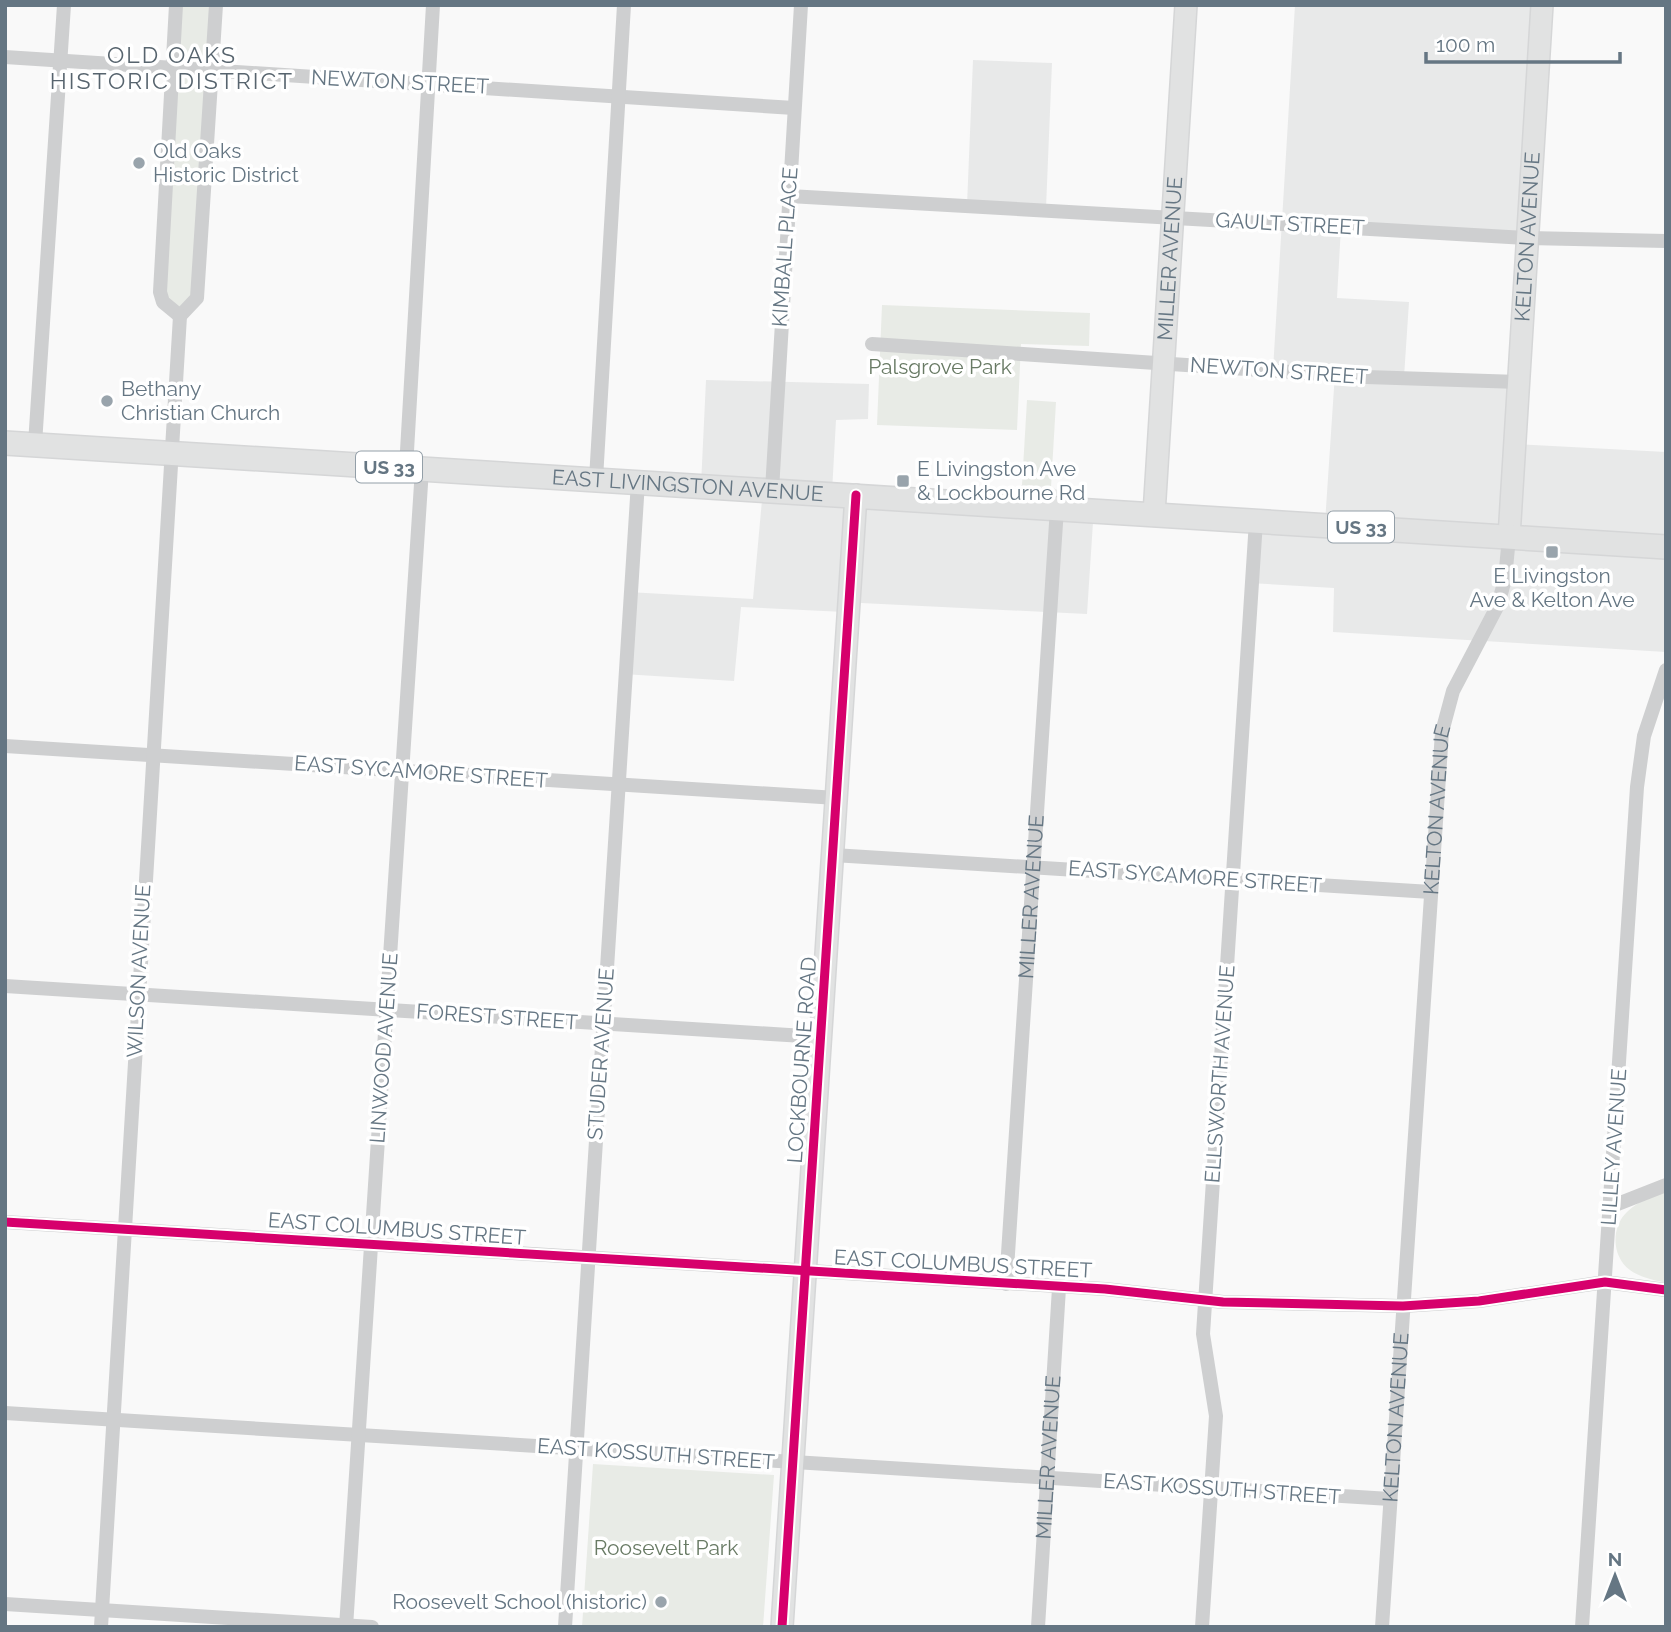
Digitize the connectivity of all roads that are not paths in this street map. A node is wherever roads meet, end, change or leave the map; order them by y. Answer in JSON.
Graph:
{"nodes":[{"id":1,"x":64,"y":5,"type":"edge"},
{"id":2,"x":176,"y":5,"type":"edge"},
{"id":3,"x":216,"y":5,"type":"edge"},
{"id":4,"x":433,"y":5,"type":"edge"},
{"id":5,"x":624,"y":5,"type":"edge"},
{"id":6,"x":801,"y":5,"type":"edge"},
{"id":7,"x":1186,"y":5,"type":"edge"},
{"id":8,"x":1542,"y":5,"type":"edge"},
{"id":9,"x":5,"y":57,"type":"edge"},
{"id":10,"x":60,"y":61,"type":"junction"},
{"id":11,"x":173,"y":68,"type":"junction"},
{"id":12,"x":212,"y":70,"type":"junction"},
{"id":13,"x":428,"y":84,"type":"junction"},
{"id":14,"x":618,"y":96,"type":"junction"},
{"id":15,"x":794,"y":108,"type":"junction"},
{"id":16,"x":789,"y":196,"type":"junction"},
{"id":17,"x":1173,"y":217,"type":"junction"},
{"id":18,"x":1528,"y":237,"type":"junction"},
{"id":19,"x":1666,"y":241,"type":"edge"},
{"id":20,"x":180,"y":316,"type":"junction"},
{"id":21,"x":872,"y":344,"type":"dead end"},
{"id":22,"x":1164,"y":363,"type":"junction"},
{"id":23,"x":1519,"y":382,"type":"junction"},
{"id":24,"x":5,"y":443,"type":"edge"},
{"id":25,"x":35,"y":444,"type":"junction"},
{"id":26,"x":172,"y":452,"type":"junction"},
{"id":27,"x":414,"y":468,"type":"junction"},
{"id":28,"x":596,"y":479,"type":"junction"},
{"id":29,"x":638,"y":482,"type":"junction"},
{"id":30,"x":772,"y":490,"type":"junction"},
{"id":31,"x":856,"y":495,"type":"junction"},
{"id":32,"x":1057,"y":508,"type":"junction"},
{"id":33,"x":1154,"y":514,"type":"junction"},
{"id":34,"x":1256,"y":521,"type":"junction"},
{"id":35,"x":1508,"y":537,"type":"junction"},
{"id":36,"x":1666,"y":547,"type":"edge"},
{"id":37,"x":1666,"y":670,"type":"edge"},
{"id":38,"x":5,"y":747,"type":"edge"},
{"id":39,"x":151,"y":756,"type":"junction"},
{"id":40,"x":402,"y":771,"type":"junction"},
{"id":41,"x":618,"y":785,"type":"junction"},
{"id":42,"x":836,"y":798,"type":"junction"},
{"id":43,"x":833,"y":855,"type":"junction"},
{"id":44,"x":1033,"y":867,"type":"junction"},
{"id":45,"x":1232,"y":879,"type":"junction"},
{"id":46,"x":1431,"y":892,"type":"junction"},
{"id":47,"x":5,"y":986,"type":"edge"},
{"id":48,"x":137,"y":994,"type":"junction"},
{"id":49,"x":387,"y":1010,"type":"junction"},
{"id":50,"x":603,"y":1024,"type":"junction"},
{"id":51,"x":820,"y":1037,"type":"junction"},
{"id":52,"x":1666,"y":1185,"type":"edge"},
{"id":53,"x":1610,"y":1207,"type":"junction"},
{"id":54,"x":5,"y":1222,"type":"edge"},
{"id":55,"x":123,"y":1229,"type":"junction"},
{"id":56,"x":372,"y":1245,"type":"junction"},
{"id":57,"x":589,"y":1258,"type":"junction"},
{"id":58,"x":805,"y":1272,"type":"junction"},
{"id":59,"x":1605,"y":1282,"type":"junction"},
{"id":60,"x":1006,"y":1284,"type":"junction"},
{"id":61,"x":1059,"y":1288,"type":"junction"},
{"id":62,"x":1666,"y":1290,"type":"edge"},
{"id":63,"x":1205,"y":1300,"type":"junction"},
{"id":64,"x":1404,"y":1306,"type":"junction"},
{"id":65,"x":5,"y":1413,"type":"edge"},
{"id":66,"x":111,"y":1420,"type":"junction"},
{"id":67,"x":359,"y":1435,"type":"junction"},
{"id":68,"x":576,"y":1449,"type":"junction"},
{"id":69,"x":793,"y":1462,"type":"junction"},
{"id":70,"x":1047,"y":1478,"type":"junction"},
{"id":71,"x":1211,"y":1489,"type":"junction"},
{"id":72,"x":1391,"y":1500,"type":"junction"},
{"id":73,"x":5,"y":1604,"type":"edge"},
{"id":74,"x":102,"y":1610,"type":"junction"},
{"id":75,"x":346,"y":1626,"type":"edge"},
{"id":76,"x":100,"y":1627,"type":"edge"},
{"id":77,"x":372,"y":1627,"type":"edge"},
{"id":78,"x":565,"y":1627,"type":"edge"},
{"id":79,"x":782,"y":1627,"type":"edge"},
{"id":80,"x":1038,"y":1627,"type":"edge"},
{"id":81,"x":1202,"y":1627,"type":"edge"},
{"id":82,"x":1382,"y":1627,"type":"edge"},
{"id":83,"x":1582,"y":1627,"type":"edge"}],
"edges":[{"from":1,"to":10,"type":"street"},
{"from":2,"to":11,"type":"street"},
{"from":3,"to":12,"type":"street","name":"WILSON AVENUE"},
{"from":4,"to":13,"type":"street","name":"LINWOOD AVENUE"},
{"from":5,"to":14,"type":"street"},
{"from":6,"to":15,"type":"street","name":"KIMBALL PLACE"},
{"from":7,"to":17,"type":"main road","name":"MILLER AVENUE"},
{"from":8,"to":18,"type":"main road","name":"KELTON AVENUE"},
{"from":9,"to":10,"type":"street","name":"NEWTON STREET"},
{"from":10,"to":11,"type":"street","name":"NEWTON STREET"},
{"from":10,"to":25,"type":"street"},
{"from":11,"to":12,"type":"street","name":"NEWTON STREET"},
{"from":11,"to":20,"type":"street"},
{"from":12,"to":13,"type":"street","name":"NEWTON STREET"},
{"from":12,"to":20,"type":"street","name":"WILSON AVENUE"},
{"from":13,"to":14,"type":"street","name":"NEWTON STREET"},
{"from":13,"to":27,"type":"street","name":"LINWOOD AVENUE"},
{"from":14,"to":15,"type":"street","name":"NEWTON STREET"},
{"from":14,"to":28,"type":"street"},
{"from":15,"to":16,"type":"street","name":"KIMBALL PLACE"},
{"from":16,"to":17,"type":"street","name":"GAULT STREET"},
{"from":16,"to":30,"type":"street","name":"KIMBALL PLACE"},
{"from":17,"to":18,"type":"street","name":"GAULT STREET"},
{"from":17,"to":22,"type":"main road","name":"MILLER AVENUE"},
{"from":18,"to":19,"type":"street","name":"GAULT STREET"},
{"from":18,"to":23,"type":"main road","name":"KELTON AVENUE"},
{"from":20,"to":26,"type":"street","name":"WILSON AVENUE"},
{"from":21,"to":22,"type":"street","name":"NEWTON STREET"},
{"from":22,"to":23,"type":"street","name":"NEWTON STREET"},
{"from":22,"to":33,"type":"main road","name":"MILLER AVENUE"},
{"from":23,"to":35,"type":"main road","name":"KELTON AVENUE"},
{"from":24,"to":25,"type":"main road","name":"EAST LIVINGSTON AVENUE","number":"US 33"},
{"from":25,"to":26,"type":"main road","name":"EAST LIVINGSTON AVENUE","number":"US 33"},
{"from":26,"to":27,"type":"main road","name":"EAST LIVINGSTON AVENUE","number":"US 33"},
{"from":26,"to":39,"type":"street","name":"WILSON AVENUE"},
{"from":27,"to":28,"type":"main road","name":"EAST LIVINGSTON AVENUE","number":"US 33"},
{"from":27,"to":40,"type":"street","name":"LINWOOD AVENUE"},
{"from":28,"to":29,"type":"main road","name":"EAST LIVINGSTON AVENUE","number":"US 33"},
{"from":29,"to":30,"type":"main road","name":"EAST LIVINGSTON AVENUE","number":"US 33"},
{"from":29,"to":41,"type":"street","name":"STUDER AVENUE"},
{"from":30,"to":31,"type":"main road","name":"EAST LIVINGSTON AVENUE","number":"US 33"},
{"from":31,"to":32,"type":"main road","name":"EAST LIVINGSTON AVENUE","number":"US 33"},
{"from":31,"to":42,"type":"main road","name":"LOCKBOURNE ROAD"},
{"from":32,"to":33,"type":"main road","name":"EAST LIVINGSTON AVENUE","number":"US 33"},
{"from":32,"to":44,"type":"street","name":"MILLER AVENUE"},
{"from":33,"to":34,"type":"main road","name":"EAST LIVINGSTON AVENUE","number":"US 33"},
{"from":34,"to":35,"type":"main road","name":"EAST LIVINGSTON AVENUE","number":"US 33"},
{"from":34,"to":45,"type":"street","name":"ELLSWORTH AVENUE"},
{"from":35,"to":36,"type":"main road","name":"EAST LIVINGSTON AVENUE","number":"US 33"},
{"from":35,"to":46,"type":"street","name":"KELTON AVENUE"},
{"from":37,"to":53,"type":"street","name":"LILLEY AVENUE"},
{"from":38,"to":39,"type":"street","name":"EAST SYCAMORE STREET"},
{"from":39,"to":40,"type":"street","name":"EAST SYCAMORE STREET"},
{"from":39,"to":48,"type":"street","name":"WILSON AVENUE"},
{"from":40,"to":41,"type":"street","name":"EAST SYCAMORE STREET"},
{"from":40,"to":49,"type":"street","name":"LINWOOD AVENUE"},
{"from":41,"to":42,"type":"street","name":"EAST SYCAMORE STREET"},
{"from":41,"to":50,"type":"street","name":"STUDER AVENUE"},
{"from":42,"to":43,"type":"main road","name":"LOCKBOURNE ROAD"},
{"from":43,"to":44,"type":"street","name":"EAST SYCAMORE STREET"},
{"from":43,"to":51,"type":"main road","name":"LOCKBOURNE ROAD"},
{"from":44,"to":45,"type":"street","name":"EAST SYCAMORE STREET"},
{"from":44,"to":60,"type":"street","name":"MILLER AVENUE"},
{"from":45,"to":46,"type":"street","name":"EAST SYCAMORE STREET"},
{"from":45,"to":63,"type":"street","name":"ELLSWORTH AVENUE"},
{"from":46,"to":64,"type":"street","name":"KELTON AVENUE"},
{"from":47,"to":48,"type":"street","name":"FOREST STREET"},
{"from":48,"to":49,"type":"street","name":"FOREST STREET"},
{"from":48,"to":55,"type":"street","name":"WILSON AVENUE"},
{"from":49,"to":50,"type":"street","name":"FOREST STREET"},
{"from":49,"to":56,"type":"street","name":"LINWOOD AVENUE"},
{"from":50,"to":51,"type":"street","name":"FOREST STREET"},
{"from":50,"to":57,"type":"street","name":"STUDER AVENUE"},
{"from":51,"to":58,"type":"main road","name":"LOCKBOURNE ROAD"},
{"from":52,"to":53,"type":"street"},
{"from":53,"to":59,"type":"street","name":"LILLEY AVENUE"},
{"from":54,"to":55,"type":"street","name":"EAST COLUMBUS STREET"},
{"from":55,"to":56,"type":"street","name":"EAST COLUMBUS STREET"},
{"from":55,"to":66,"type":"street","name":"WILSON AVENUE"},
{"from":56,"to":57,"type":"street","name":"EAST COLUMBUS STREET"},
{"from":56,"to":67,"type":"street","name":"LINWOOD AVENUE"},
{"from":57,"to":58,"type":"street","name":"EAST COLUMBUS STREET"},
{"from":57,"to":68,"type":"street","name":"STUDER AVENUE"},
{"from":58,"to":60,"type":"street","name":"EAST COLUMBUS STREET"},
{"from":58,"to":69,"type":"main road","name":"LOCKBOURNE ROAD"},
{"from":59,"to":62,"type":"street","name":"EAST COLUMBUS STREET"},
{"from":59,"to":64,"type":"street","name":"EAST COLUMBUS STREET"},
{"from":59,"to":83,"type":"street","name":"LILLEY AVENUE"},
{"from":60,"to":61,"type":"street","name":"EAST COLUMBUS STREET"},
{"from":61,"to":63,"type":"street","name":"EAST COLUMBUS STREET"},
{"from":61,"to":70,"type":"street","name":"MILLER AVENUE"},
{"from":63,"to":64,"type":"street","name":"EAST COLUMBUS STREET"},
{"from":63,"to":71,"type":"street","name":"ELLSWORTH AVENUE"},
{"from":64,"to":72,"type":"street","name":"KELTON AVENUE"},
{"from":65,"to":66,"type":"street","name":"EAST KOSSUTH STREET"},
{"from":66,"to":67,"type":"street","name":"EAST KOSSUTH STREET"},
{"from":66,"to":74,"type":"street","name":"WILSON AVENUE"},
{"from":67,"to":68,"type":"street","name":"EAST KOSSUTH STREET"},
{"from":67,"to":75,"type":"street","name":"LINWOOD AVENUE"},
{"from":68,"to":69,"type":"street","name":"EAST KOSSUTH STREET"},
{"from":68,"to":78,"type":"street","name":"STUDER AVENUE"},
{"from":69,"to":70,"type":"street","name":"EAST KOSSUTH STREET"},
{"from":69,"to":79,"type":"main road","name":"LOCKBOURNE ROAD"},
{"from":70,"to":71,"type":"street","name":"EAST KOSSUTH STREET"},
{"from":70,"to":80,"type":"street","name":"MILLER AVENUE"},
{"from":71,"to":72,"type":"street","name":"EAST KOSSUTH STREET"},
{"from":71,"to":81,"type":"street","name":"ELLSWORTH AVENUE"},
{"from":72,"to":82,"type":"street","name":"KELTON AVENUE"},
{"from":73,"to":74,"type":"street"},
{"from":74,"to":75,"type":"street"},
{"from":74,"to":76,"type":"street","name":"WILSON AVENUE"},
{"from":75,"to":77,"type":"street"}]}
